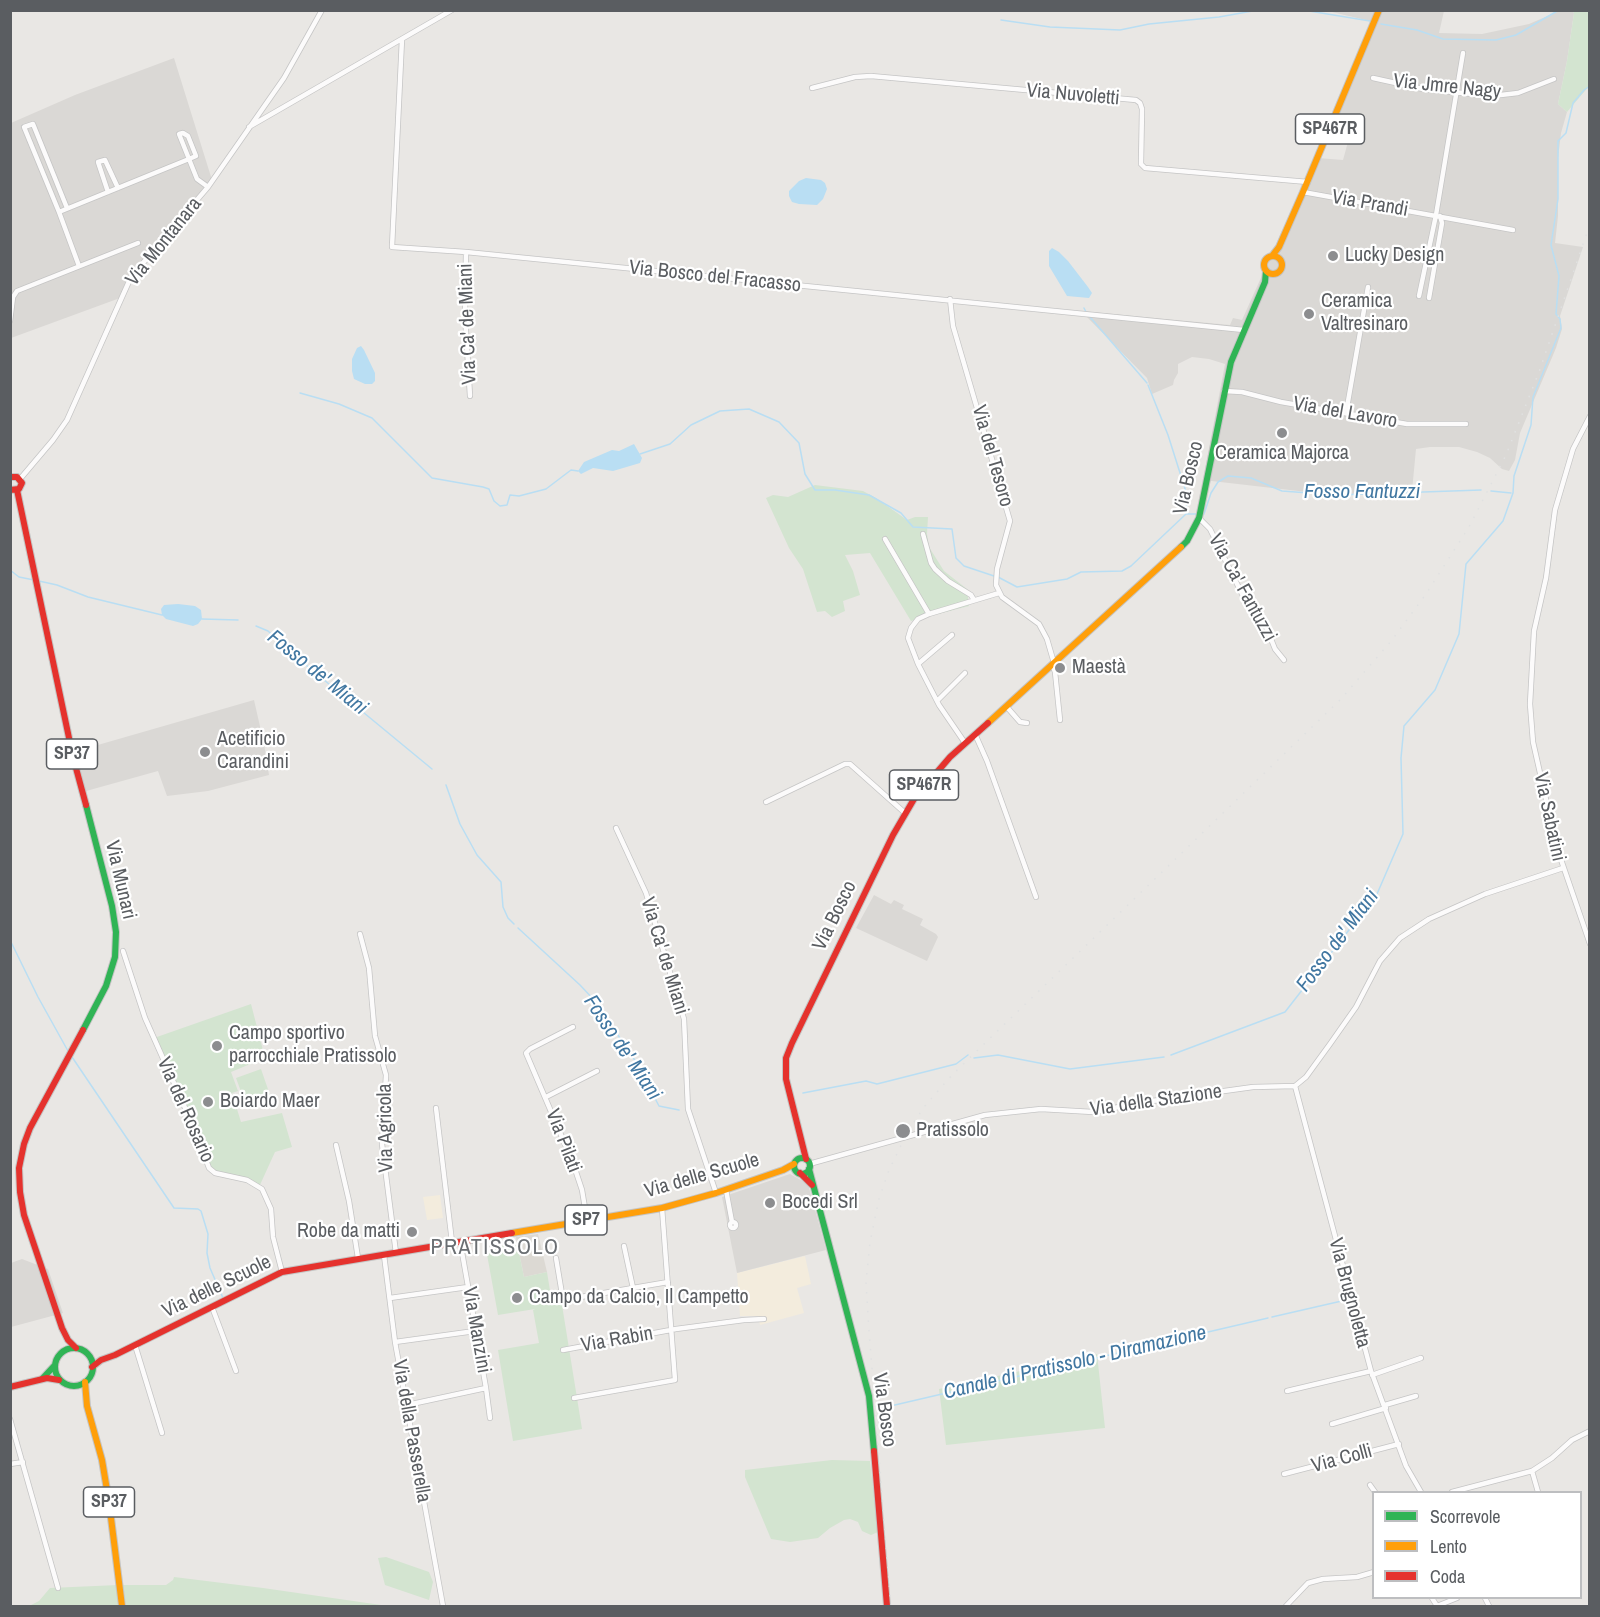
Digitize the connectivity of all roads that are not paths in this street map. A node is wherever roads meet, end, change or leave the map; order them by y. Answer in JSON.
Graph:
{"nodes":[{"id":1,"x":321,"y":10,"type":"edge"},
{"id":2,"x":452,"y":10,"type":"edge"},
{"id":3,"x":1379,"y":10,"type":"edge"},
{"id":4,"x":402,"y":39,"type":"junction"},
{"id":5,"x":1463,"y":53,"type":"dead end"},
{"id":6,"x":1373,"y":78,"type":"dead end"},
{"id":7,"x":1554,"y":79,"type":"dead end"},
{"id":8,"x":812,"y":88,"type":"dead end"},
{"id":9,"x":1457,"y":92,"type":"junction"},
{"id":10,"x":249,"y":127,"type":"junction"},
{"id":11,"x":189,"y":159,"type":"junction"},
{"id":12,"x":1308,"y":182,"type":"junction"},
{"id":13,"x":208,"y":187,"type":"junction"},
{"id":14,"x":118,"y":188,"type":"junction"},
{"id":15,"x":108,"y":192,"type":"junction"},
{"id":16,"x":1304,"y":192,"type":"junction"},
{"id":17,"x":67,"y":208,"type":"junction"},
{"id":18,"x":59,"y":212,"type":"junction"},
{"id":19,"x":1438,"y":215,"type":"junction"},
{"id":20,"x":1513,"y":230,"type":"dead end"},
{"id":21,"x":138,"y":243,"type":"dead end"},
{"id":22,"x":466,"y":252,"type":"junction"},
{"id":23,"x":1276,"y":257,"type":"junction"},
{"id":24,"x":79,"y":266,"type":"junction"},
{"id":25,"x":1270,"y":273,"type":"junction"},
{"id":26,"x":1368,"y":287,"type":"dead end"},
{"id":27,"x":1419,"y":296,"type":"dead end"},
{"id":28,"x":1429,"y":298,"type":"dead end"},
{"id":29,"x":950,"y":299,"type":"junction"},
{"id":30,"x":10,"y":321,"type":"edge"},
{"id":31,"x":1244,"y":330,"type":"junction"},
{"id":32,"x":1224,"y":391,"type":"junction"},
{"id":33,"x":470,"y":396,"type":"dead end"},
{"id":34,"x":1346,"y":413,"type":"junction"},
{"id":35,"x":1590,"y":416,"type":"edge"},
{"id":36,"x":1466,"y":424,"type":"dead end"},
{"id":37,"x":11,"y":474,"type":"edge"},
{"id":38,"x":20,"y":479,"type":"junction"},
{"id":39,"x":14,"y":490,"type":"edge"},
{"id":40,"x":1200,"y":515,"type":"junction"},
{"id":41,"x":923,"y":534,"type":"dead end"},
{"id":42,"x":885,"y":539,"type":"dead end"},
{"id":43,"x":999,"y":593,"type":"junction"},
{"id":44,"x":974,"y":600,"type":"junction"},
{"id":45,"x":929,"y":614,"type":"junction"},
{"id":46,"x":952,"y":634,"type":"dead end"},
{"id":47,"x":1284,"y":660,"type":"dead end"},
{"id":48,"x":918,"y":664,"type":"junction"},
{"id":49,"x":1053,"y":664,"type":"junction"},
{"id":50,"x":965,"y":673,"type":"dead end"},
{"id":51,"x":937,"y":701,"type":"junction"},
{"id":52,"x":1005,"y":706,"type":"junction"},
{"id":53,"x":1060,"y":720,"type":"dead end"},
{"id":54,"x":1027,"y":723,"type":"dead end"},
{"id":55,"x":975,"y":734,"type":"junction"},
{"id":56,"x":965,"y":742,"type":"junction"},
{"id":57,"x":766,"y":802,"type":"dead end"},
{"id":58,"x":905,"y":813,"type":"junction"},
{"id":59,"x":616,"y":828,"type":"dead end"},
{"id":60,"x":1563,"y":868,"type":"junction"},
{"id":61,"x":1036,"y":897,"type":"dead end"},
{"id":62,"x":360,"y":934,"type":"dead end"},
{"id":63,"x":1590,"y":944,"type":"edge"},
{"id":64,"x":123,"y":951,"type":"dead end"},
{"id":65,"x":573,"y":1027,"type":"dead end"},
{"id":66,"x":597,"y":1071,"type":"dead end"},
{"id":67,"x":1295,"y":1086,"type":"junction"},
{"id":68,"x":546,"y":1097,"type":"junction"},
{"id":69,"x":436,"y":1108,"type":"dead end"},
{"id":70,"x":800,"y":1137,"type":"junction"},
{"id":71,"x":336,"y":1145,"type":"dead end"},
{"id":72,"x":795,"y":1162,"type":"junction"},
{"id":73,"x":808,"y":1164,"type":"junction"},
{"id":74,"x":783,"y":1170,"type":"junction"},
{"id":75,"x":799,"y":1173,"type":"junction"},
{"id":76,"x":814,"y":1187,"type":"junction"},
{"id":77,"x":726,"y":1190,"type":"junction"},
{"id":78,"x":716,"y":1193,"type":"junction"},
{"id":79,"x":662,"y":1208,"type":"junction"},
{"id":80,"x":587,"y":1220,"type":"junction"},
{"id":81,"x":732,"y":1222,"type":"dead end"},
{"id":82,"x":456,"y":1242,"type":"junction"},
{"id":83,"x":624,"y":1246,"type":"dead end"},
{"id":84,"x":396,"y":1253,"type":"junction"},
{"id":85,"x":384,"y":1255,"type":"junction"},
{"id":86,"x":358,"y":1258,"type":"junction"},
{"id":87,"x":556,"y":1258,"type":"dead end"},
{"id":88,"x":282,"y":1272,"type":"junction"},
{"id":89,"x":668,"y":1282,"type":"junction"},
{"id":90,"x":468,"y":1287,"type":"junction"},
{"id":91,"x":633,"y":1288,"type":"junction"},
{"id":92,"x":390,"y":1298,"type":"junction"},
{"id":93,"x":563,"y":1300,"type":"junction"},
{"id":94,"x":556,"y":1301,"type":"dead end"},
{"id":95,"x":212,"y":1307,"type":"junction"},
{"id":96,"x":764,"y":1319,"type":"dead end"},
{"id":97,"x":62,"y":1328,"type":"junction"},
{"id":98,"x":671,"y":1329,"type":"junction"},
{"id":99,"x":475,"y":1331,"type":"junction"},
{"id":100,"x":395,"y":1342,"type":"junction"},
{"id":101,"x":135,"y":1345,"type":"junction"},
{"id":102,"x":76,"y":1348,"type":"junction"},
{"id":103,"x":563,"y":1350,"type":"dead end"},
{"id":104,"x":61,"y":1353,"type":"junction"},
{"id":105,"x":88,"y":1355,"type":"junction"},
{"id":106,"x":107,"y":1358,"type":"junction"},
{"id":107,"x":1421,"y":1358,"type":"dead end"},
{"id":108,"x":55,"y":1365,"type":"junction"},
{"id":109,"x":92,"y":1367,"type":"junction"},
{"id":110,"x":236,"y":1371,"type":"dead end"},
{"id":111,"x":1372,"y":1373,"type":"junction"},
{"id":112,"x":40,"y":1380,"type":"junction"},
{"id":113,"x":59,"y":1380,"type":"junction"},
{"id":114,"x":86,"y":1382,"type":"junction"},
{"id":115,"x":72,"y":1386,"type":"junction"},
{"id":116,"x":10,"y":1387,"type":"edge"},
{"id":117,"x":486,"y":1388,"type":"junction"},
{"id":118,"x":1287,"y":1391,"type":"dead end"},
{"id":119,"x":1416,"y":1396,"type":"dead end"},
{"id":120,"x":574,"y":1398,"type":"dead end"},
{"id":121,"x":406,"y":1405,"type":"junction"},
{"id":122,"x":87,"y":1406,"type":"junction"},
{"id":123,"x":1385,"y":1406,"type":"junction"},
{"id":124,"x":490,"y":1418,"type":"dead end"},
{"id":125,"x":10,"y":1419,"type":"edge"},
{"id":126,"x":1332,"y":1424,"type":"dead end"},
{"id":127,"x":1590,"y":1431,"type":"edge"},
{"id":128,"x":162,"y":1432,"type":"dead end"},
{"id":129,"x":1399,"y":1444,"type":"junction"},
{"id":130,"x":23,"y":1462,"type":"junction"},
{"id":131,"x":10,"y":1464,"type":"edge"},
{"id":132,"x":1532,"y":1471,"type":"junction"},
{"id":133,"x":1284,"y":1474,"type":"dead end"},
{"id":134,"x":1370,"y":1485,"type":"dead end"},
{"id":135,"x":1374,"y":1491,"type":"edge"},
{"id":136,"x":1420,"y":1491,"type":"edge"},
{"id":137,"x":1456,"y":1491,"type":"edge"},
{"id":138,"x":1538,"y":1491,"type":"edge"},
{"id":139,"x":1372,"y":1573,"type":"edge"},
{"id":140,"x":58,"y":1588,"type":"dead end"},
{"id":141,"x":1454,"y":1599,"type":"edge"},
{"id":142,"x":121,"y":1603,"type":"edge"},
{"id":143,"x":443,"y":1606,"type":"edge"},
{"id":144,"x":887,"y":1606,"type":"edge"},
{"id":145,"x":1286,"y":1606,"type":"edge"},
{"id":146,"x":1437,"y":1606,"type":"edge"}],
"edges":[{"from":1,"to":10,"type":"street","name":"Via Montanara"},
{"from":2,"to":4,"type":"street"},
{"from":3,"to":12,"type":"main road","name":"Via Bosco","number":"SP467R"},
{"from":4,"to":10,"type":"street"},
{"from":4,"to":22,"type":"street","name":"Via Bosco del Fracasso"},
{"from":5,"to":9,"type":"street","name":"Via Prandi"},
{"from":6,"to":9,"type":"street","name":"Via Jmre Nagy"},
{"from":7,"to":9,"type":"street","name":"Via Jmre Nagy"},
{"from":8,"to":12,"type":"street","name":"Via Nuvoletti"},
{"from":9,"to":19,"type":"street","name":"Via Prandi"},
{"from":10,"to":13,"type":"street","name":"Via Montanara"},
{"from":11,"to":11,"type":"street"},
{"from":11,"to":13,"type":"street"},
{"from":11,"to":14,"type":"street"},
{"from":12,"to":16,"type":"main road","name":"Via Bosco","number":"SP467R"},
{"from":13,"to":38,"type":"street","name":"Via Montanara"},
{"from":14,"to":15,"type":"street"},
{"from":14,"to":15,"type":"street"},
{"from":15,"to":17,"type":"street"},
{"from":16,"to":19,"type":"street","name":"Via Prandi"},
{"from":16,"to":23,"type":"main road","name":"Via Bosco","number":"SP467R"},
{"from":17,"to":18,"type":"street"},
{"from":17,"to":18,"type":"street"},
{"from":18,"to":24,"type":"street"},
{"from":19,"to":20,"type":"street","name":"Via Prandi"},
{"from":19,"to":27,"type":"street","name":"Via Prandi"},
{"from":19,"to":28,"type":"street","name":"Via Prandi"},
{"from":21,"to":24,"type":"street"},
{"from":22,"to":29,"type":"street","name":"Via Bosco del Fracasso"},
{"from":22,"to":33,"type":"street","name":"Via Ca' de Miani"},
{"from":23,"to":25,"type":"main road","name":"Via Bosco","number":"SP467R"},
{"from":23,"to":25,"type":"main road","name":"Via Bosco","number":"SP467R"},
{"from":24,"to":30,"type":"street"},
{"from":25,"to":31,"type":"main road","name":"Via Bosco","number":"SP467R"},
{"from":26,"to":34,"type":"street"},
{"from":29,"to":31,"type":"street","name":"Via Bosco del Fracasso"},
{"from":29,"to":43,"type":"street","name":"Via del Tesoro"},
{"from":31,"to":32,"type":"main road","name":"Via Bosco","number":"SP467R"},
{"from":32,"to":34,"type":"street","name":"Via del Lavoro"},
{"from":32,"to":40,"type":"main road","name":"Via Bosco","number":"SP467R"},
{"from":34,"to":36,"type":"street","name":"Via del Lavoro"},
{"from":35,"to":60,"type":"street","name":"Via Sabatini"},
{"from":37,"to":38,"type":"main road"},
{"from":38,"to":39,"type":"main road","name":"Via Munari","number":"SP37"},
{"from":39,"to":97,"type":"main road","name":"Via Munari","number":"SP37"},
{"from":40,"to":47,"type":"street","name":"Via Ca' Fantuzzi"},
{"from":40,"to":49,"type":"main road","name":"Via Bosco","number":"SP467R"},
{"from":41,"to":44,"type":"street"},
{"from":42,"to":45,"type":"street"},
{"from":43,"to":44,"type":"street"},
{"from":43,"to":49,"type":"street"},
{"from":44,"to":45,"type":"street"},
{"from":45,"to":48,"type":"street"},
{"from":46,"to":48,"type":"street"},
{"from":48,"to":51,"type":"street"},
{"from":49,"to":52,"type":"main road","name":"Via Bosco","number":"SP467R"},
{"from":49,"to":53,"type":"street"},
{"from":50,"to":51,"type":"street"},
{"from":51,"to":56,"type":"street"},
{"from":52,"to":54,"type":"street"},
{"from":52,"to":55,"type":"main road","name":"Via Bosco","number":"SP467R"},
{"from":55,"to":56,"type":"main road","name":"Via Bosco","number":"SP467R"},
{"from":55,"to":61,"type":"street"},
{"from":56,"to":58,"type":"main road","name":"Via Bosco","number":"SP467R"},
{"from":57,"to":58,"type":"street"},
{"from":58,"to":70,"type":"main road","name":"Via Bosco","number":"SP467R"},
{"from":59,"to":78,"type":"street","name":"Via Ca' de Miani"},
{"from":60,"to":63,"type":"street"},
{"from":60,"to":67,"type":"street","name":"Via Sabatini"},
{"from":62,"to":84,"type":"street","name":"Via Agricola"},
{"from":64,"to":88,"type":"street","name":"Via del Rosario"},
{"from":65,"to":68,"type":"street","name":"Via Pilati"},
{"from":66,"to":68,"type":"street","name":"Via Pilati"},
{"from":67,"to":73,"type":"street","name":"Via della Stazione"},
{"from":67,"to":111,"type":"street","name":"Via Brugnoletta"},
{"from":68,"to":80,"type":"street","name":"Via Pilati"},
{"from":69,"to":82,"type":"street"},
{"from":70,"to":72,"type":"main road","name":"Via Bosco","number":"SP467R"},
{"from":70,"to":73,"type":"main road","name":"Via Bosco","number":"SP467R"},
{"from":71,"to":86,"type":"street"},
{"from":72,"to":73,"type":"main road"},
{"from":72,"to":74,"type":"main road","name":"Via delle Scuole","number":"SP7"},
{"from":72,"to":75,"type":"main road"},
{"from":73,"to":75,"type":"main road"},
{"from":73,"to":76,"type":"main road","name":"Via Bosco","number":"SP467R"},
{"from":74,"to":75,"type":"main road","name":"Via delle Scuole","number":"SP7"},
{"from":74,"to":77,"type":"main road","name":"Via delle Scuole","number":"SP7"},
{"from":75,"to":76,"type":"main road"},
{"from":76,"to":144,"type":"main road","name":"Via Bosco","number":"SP467R"},
{"from":77,"to":78,"type":"main road","name":"Via delle Scuole","number":"SP7"},
{"from":77,"to":81,"type":"street"},
{"from":78,"to":79,"type":"main road","name":"Via delle Scuole","number":"SP7"},
{"from":79,"to":80,"type":"main road","name":"Via delle Scuole","number":"SP7"},
{"from":79,"to":89,"type":"street"},
{"from":80,"to":82,"type":"main road","name":"Via delle Scuole","number":"SP7"},
{"from":82,"to":84,"type":"main road","name":"Via delle Scuole","number":"SP7"},
{"from":82,"to":90,"type":"street","name":"Via Manzini"},
{"from":83,"to":91,"type":"street"},
{"from":84,"to":85,"type":"main road","name":"Via delle Scuole","number":"SP7"},
{"from":85,"to":86,"type":"main road","name":"Via delle Scuole","number":"SP7"},
{"from":85,"to":92,"type":"street","name":"Via della Passerella"},
{"from":86,"to":88,"type":"main road","name":"Via delle Scuole","number":"SP7"},
{"from":87,"to":93,"type":"street"},
{"from":88,"to":95,"type":"main road","name":"Via delle Scuole","number":"SP7"},
{"from":89,"to":91,"type":"street"},
{"from":89,"to":98,"type":"street"},
{"from":90,"to":92,"type":"street"},
{"from":90,"to":99,"type":"street","name":"Via Manzini"},
{"from":91,"to":93,"type":"street"},
{"from":92,"to":100,"type":"street","name":"Via della Passerella"},
{"from":93,"to":94,"type":"street"},
{"from":95,"to":101,"type":"main road","name":"Via delle Scuole","number":"SP7"},
{"from":95,"to":110,"type":"street"},
{"from":96,"to":98,"type":"street","name":"Via Rabin"},
{"from":97,"to":102,"type":"main road","name":"Via Munari","number":"SP37"},
{"from":97,"to":104,"type":"main road","name":"Via Munari","number":"SP37"},
{"from":98,"to":103,"type":"street","name":"Via Rabin"},
{"from":98,"to":120,"type":"street"},
{"from":99,"to":100,"type":"street"},
{"from":99,"to":117,"type":"street","name":"Via Manzini"},
{"from":100,"to":121,"type":"street","name":"Via della Passerella"},
{"from":101,"to":106,"type":"main road","name":"Via delle Scuole","number":"SP7"},
{"from":101,"to":128,"type":"street"},
{"from":102,"to":104,"type":"main road"},
{"from":102,"to":105,"type":"main road"},
{"from":104,"to":108,"type":"main road"},
{"from":105,"to":106,"type":"main road"},
{"from":105,"to":109,"type":"main road"},
{"from":106,"to":109,"type":"main road","name":"Via delle Scuole","number":"SP7"},
{"from":107,"to":111,"type":"street"},
{"from":108,"to":112,"type":"main road"},
{"from":108,"to":113,"type":"main road"},
{"from":109,"to":114,"type":"main road"},
{"from":111,"to":118,"type":"street"},
{"from":111,"to":123,"type":"street","name":"Via Brugnoletta"},
{"from":112,"to":113,"type":"main road"},
{"from":112,"to":116,"type":"main road"},
{"from":113,"to":115,"type":"main road"},
{"from":114,"to":115,"type":"main road"},
{"from":114,"to":122,"type":"main road","number":"SP37"},
{"from":115,"to":122,"type":"main road","number":"SP37"},
{"from":117,"to":121,"type":"street"},
{"from":117,"to":124,"type":"street","name":"Via Manzini"},
{"from":119,"to":123,"type":"street"},
{"from":121,"to":143,"type":"street","name":"Via della Passerella"},
{"from":122,"to":142,"type":"main road","number":"SP37"},
{"from":123,"to":126,"type":"street"},
{"from":123,"to":129,"type":"street","name":"Via Brugnoletta"},
{"from":125,"to":130,"type":"street"},
{"from":127,"to":132,"type":"street"},
{"from":129,"to":133,"type":"street","name":"Via Colli"},
{"from":129,"to":136,"type":"street","name":"Via Brugnoletta"},
{"from":130,"to":131,"type":"street"},
{"from":130,"to":140,"type":"street"},
{"from":132,"to":137,"type":"street"},
{"from":132,"to":138,"type":"street"},
{"from":134,"to":135,"type":"street"},
{"from":139,"to":145,"type":"street"},
{"from":141,"to":146,"type":"street"}]}
